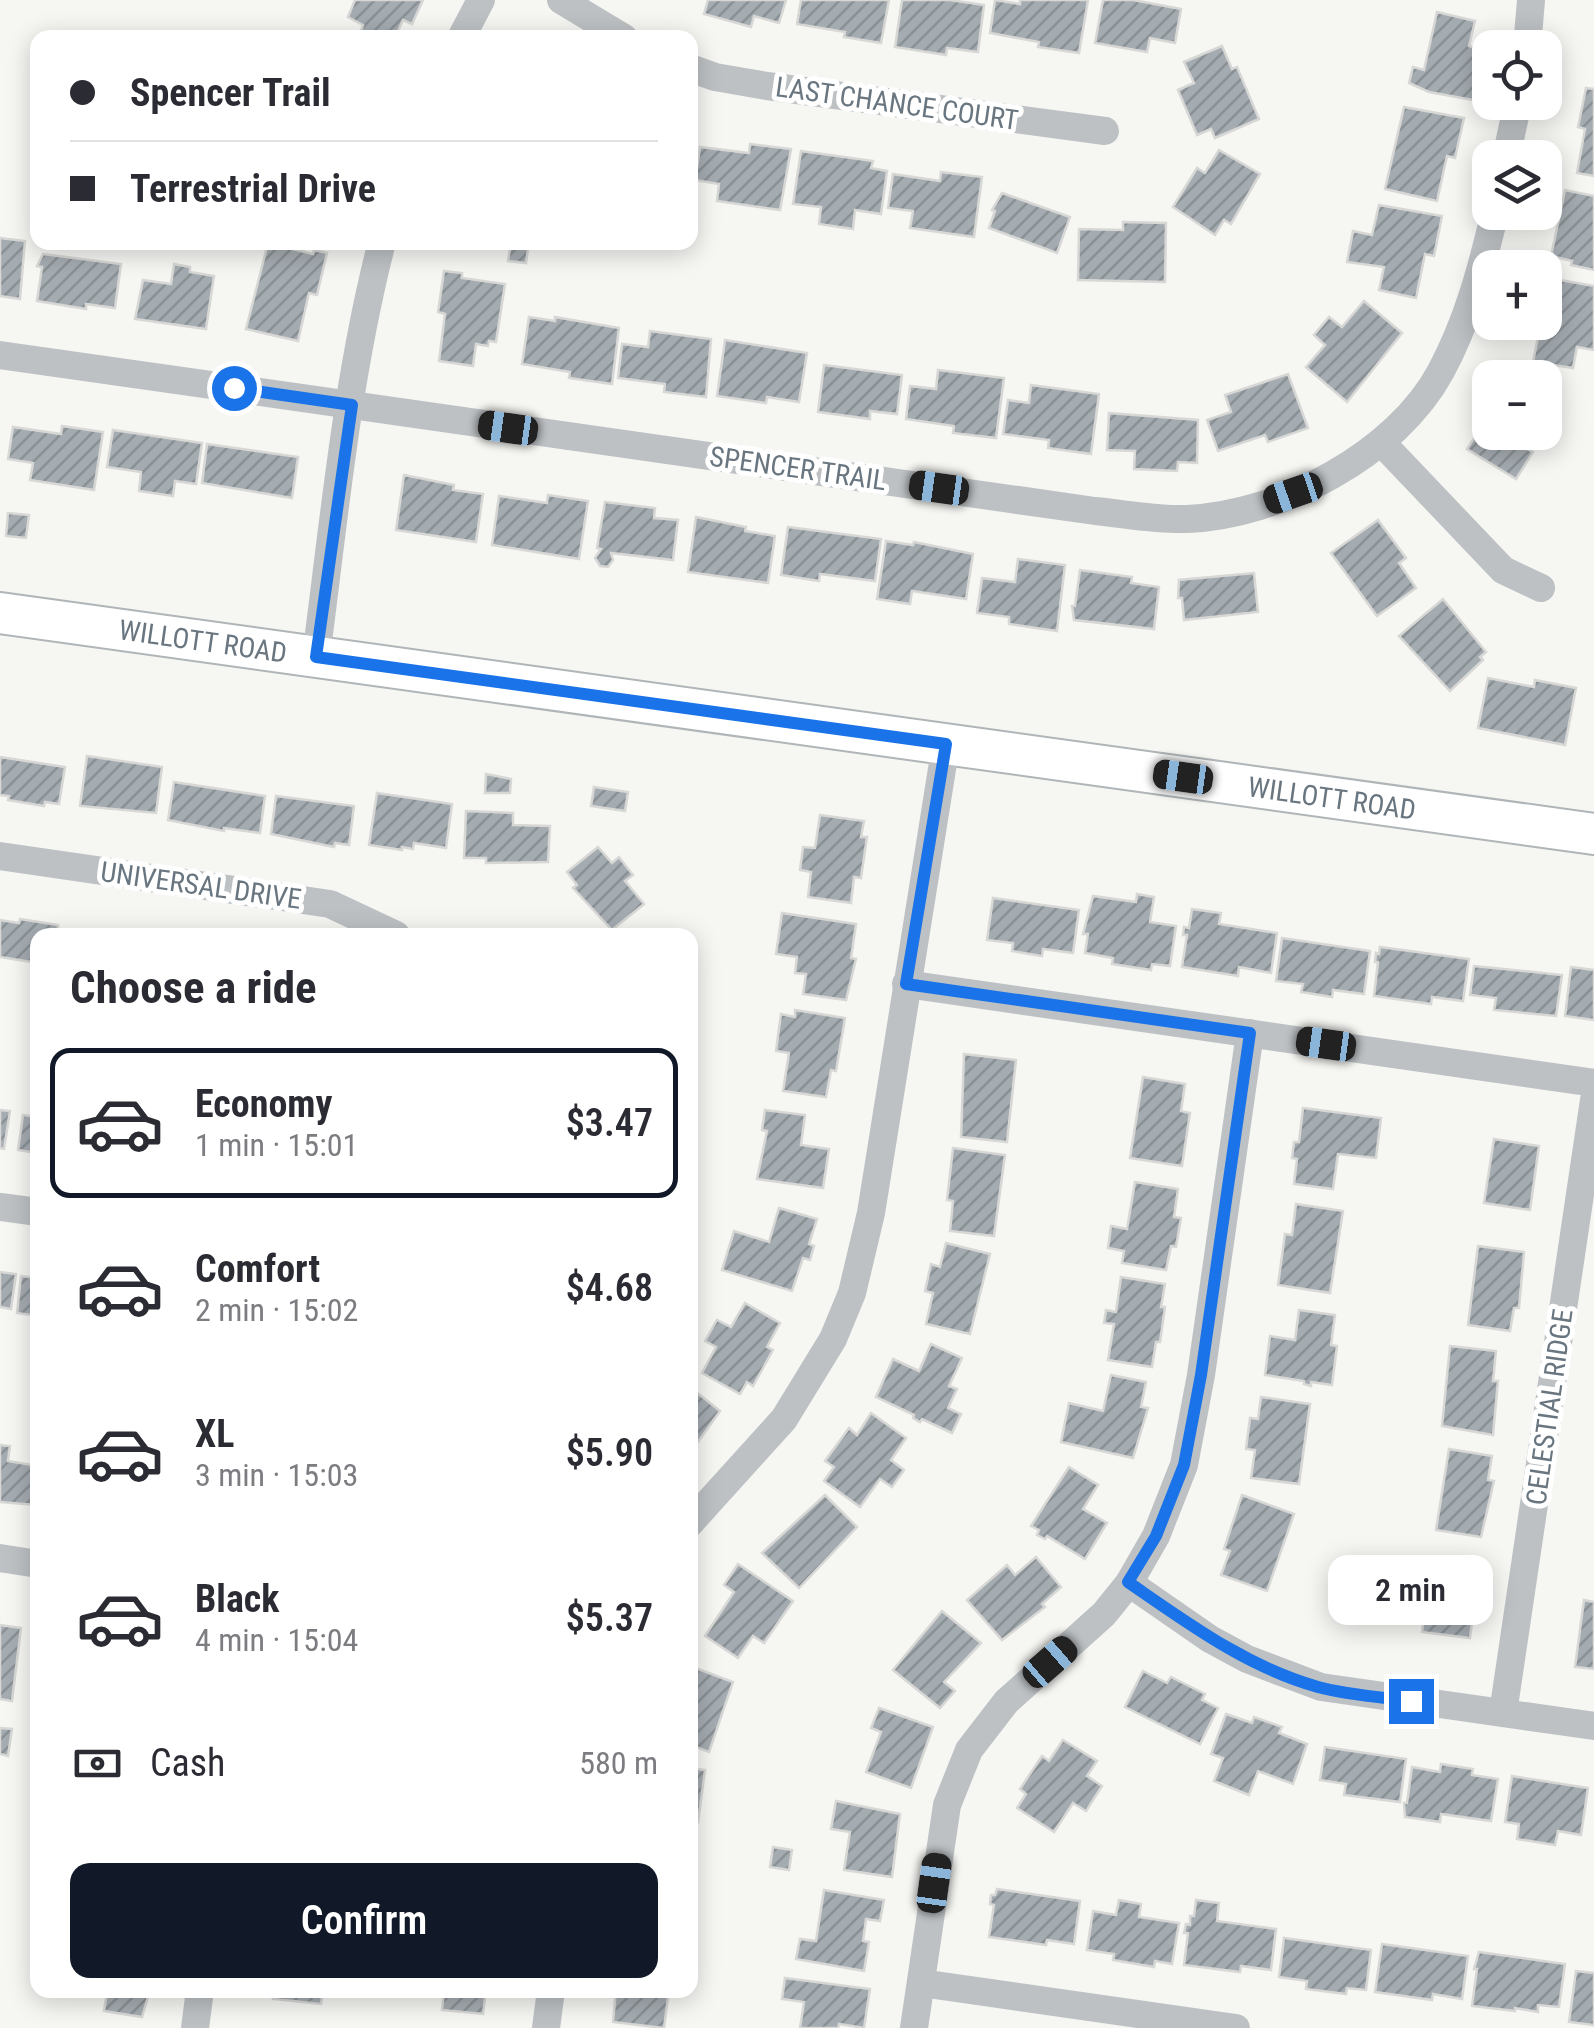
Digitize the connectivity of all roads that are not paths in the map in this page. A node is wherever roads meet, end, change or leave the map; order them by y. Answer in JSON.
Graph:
{"nodes":[{"id":1,"x":480,"y":0,"type":"edge"},
{"id":2,"x":561,"y":0,"type":"edge"},
{"id":3,"x":1532,"y":0,"type":"edge"},
{"id":4,"x":466,"y":30,"type":"edge"},
{"id":5,"x":611,"y":30,"type":"edge"},
{"id":6,"x":1530,"y":30,"type":"edge"},
{"id":7,"x":698,"y":71,"type":"edge"},
{"id":8,"x":1105,"y":131,"type":"dead end"},
{"id":9,"x":1491,"y":230,"type":"edge"},
{"id":10,"x":381,"y":250,"type":"edge"},
{"id":11,"x":0,"y":355,"type":"edge"},
{"id":12,"x":352,"y":405,"type":"junction"},
{"id":13,"x":1381,"y":442,"type":"junction"},
{"id":14,"x":1540,"y":588,"type":"dead end"},
{"id":15,"x":0,"y":612,"type":"edge"},
{"id":16,"x":316,"y":657,"type":"junction"},
{"id":17,"x":946,"y":744,"type":"junction"},
{"id":18,"x":1594,"y":834,"type":"edge"},
{"id":19,"x":0,"y":856,"type":"edge"},
{"id":20,"x":381,"y":928,"type":"edge"},
{"id":21,"x":906,"y":984,"type":"junction"},
{"id":22,"x":1250,"y":1033,"type":"junction"},
{"id":23,"x":1594,"y":1083,"type":"edge"},
{"id":24,"x":1594,"y":1100,"type":"edge"},
{"id":25,"x":0,"y":1207,"type":"edge"},
{"id":26,"x":30,"y":1211,"type":"edge"},
{"id":27,"x":698,"y":1515,"type":"edge"},
{"id":28,"x":0,"y":1558,"type":"edge"},
{"id":29,"x":30,"y":1563,"type":"edge"},
{"id":30,"x":1128,"y":1582,"type":"junction"},
{"id":31,"x":1504,"y":1713,"type":"junction"},
{"id":32,"x":1594,"y":1726,"type":"edge"},
{"id":33,"x":921,"y":1983,"type":"junction"},
{"id":34,"x":199,"y":1998,"type":"edge"},
{"id":35,"x":550,"y":1998,"type":"edge"},
{"id":36,"x":194,"y":2028,"type":"edge"},
{"id":37,"x":546,"y":2028,"type":"edge"},
{"id":38,"x":914,"y":2028,"type":"edge"},
{"id":39,"x":1236,"y":2028,"type":"edge"}],
"edges":[{"from":1,"to":4,"type":"street"},
{"from":2,"to":5,"type":"street"},
{"from":3,"to":6,"type":"street"},
{"from":7,"to":8,"type":"street","name":"LAST CHANCE COURT"},
{"from":9,"to":13,"type":"street","name":"SPENCER TRAIL"},
{"from":10,"to":12,"type":"street"},
{"from":11,"to":12,"type":"street","name":"SPENCER TRAIL"},
{"from":12,"to":13,"type":"street","name":"SPENCER TRAIL"},
{"from":12,"to":16,"type":"street"},
{"from":13,"to":14,"type":"street"},
{"from":15,"to":16,"type":"main road","name":"WILLOTT ROAD"},
{"from":16,"to":17,"type":"main road","name":"WILLOTT ROAD"},
{"from":17,"to":18,"type":"main road","name":"WILLOTT ROAD"},
{"from":17,"to":21,"type":"street"},
{"from":19,"to":20,"type":"street","name":"UNIVERSAL DRIVE"},
{"from":21,"to":22,"type":"street"},
{"from":21,"to":27,"type":"street"},
{"from":22,"to":23,"type":"street"},
{"from":22,"to":30,"type":"street"},
{"from":24,"to":31,"type":"street","name":"CELESTIAL RIDGE"},
{"from":25,"to":26,"type":"street"},
{"from":28,"to":29,"type":"street"},
{"from":30,"to":31,"type":"street"},
{"from":30,"to":33,"type":"street"},
{"from":31,"to":32,"type":"street"},
{"from":33,"to":38,"type":"street"},
{"from":33,"to":39,"type":"street"},
{"from":34,"to":36,"type":"street"},
{"from":35,"to":37,"type":"street"}]}
